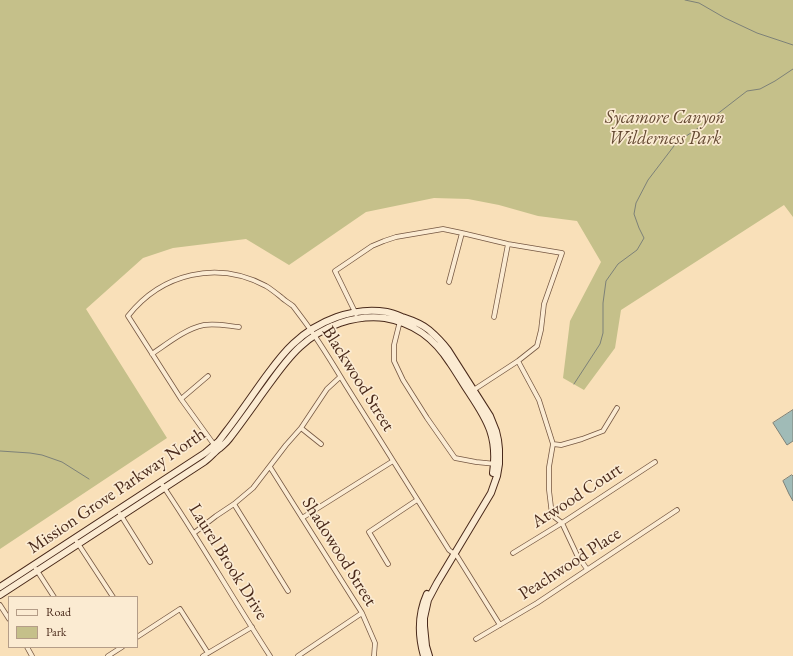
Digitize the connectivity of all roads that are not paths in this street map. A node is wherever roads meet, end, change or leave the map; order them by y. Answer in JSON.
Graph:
{"nodes":[{"id":1,"x":462,"y":233,"type":"junction"},
{"id":2,"x":508,"y":244,"type":"junction"},
{"id":3,"x":449,"y":282,"type":"dead end"},
{"id":4,"x":356,"y":316,"type":"junction"},
{"id":5,"x":494,"y":317,"type":"dead end"},
{"id":6,"x":401,"y":320,"type":"junction"},
{"id":7,"x":239,"y":327,"type":"dead end"},
{"id":8,"x":313,"y":332,"type":"junction"},
{"id":9,"x":152,"y":354,"type":"junction"},
{"id":10,"x":518,"y":361,"type":"junction"},
{"id":11,"x":208,"y":376,"type":"dead end"},
{"id":12,"x":340,"y":377,"type":"junction"},
{"id":13,"x":471,"y":391,"type":"junction"},
{"id":14,"x":181,"y":399,"type":"junction"},
{"id":15,"x":617,"y":408,"type":"dead end"},
{"id":16,"x":301,"y":428,"type":"junction"},
{"id":17,"x":321,"y":444,"type":"dead end"},
{"id":18,"x":553,"y":444,"type":"junction"},
{"id":19,"x":216,"y":447,"type":"junction"},
{"id":20,"x":393,"y":460,"type":"junction"},
{"id":21,"x":655,"y":462,"type":"dead end"},
{"id":22,"x":497,"y":464,"type":"junction"},
{"id":23,"x":270,"y":467,"type":"junction"},
{"id":24,"x":162,"y":485,"type":"junction"},
{"id":25,"x":417,"y":500,"type":"junction"},
{"id":26,"x":234,"y":504,"type":"junction"},
{"id":27,"x":678,"y":510,"type":"dead end"},
{"id":28,"x":119,"y":513,"type":"junction"},
{"id":29,"x":302,"y":518,"type":"junction"},
{"id":30,"x":562,"y":523,"type":"junction"},
{"id":31,"x":194,"y":533,"type":"junction"},
{"id":32,"x":77,"y":541,"type":"junction"},
{"id":33,"x":453,"y":553,"type":"junction"},
{"id":34,"x":513,"y":553,"type":"dead end"},
{"id":35,"x":150,"y":562,"type":"dead end"},
{"id":36,"x":388,"y":564,"type":"dead end"},
{"id":37,"x":36,"y":568,"type":"junction"},
{"id":38,"x":587,"y":569,"type":"junction"},
{"id":39,"x":0,"y":587,"type":"edge"},
{"id":40,"x":288,"y":591,"type":"dead end"},
{"id":41,"x":0,"y":595,"type":"edge"},
{"id":42,"x":53,"y":596,"type":"edge"},
{"id":43,"x":112,"y":596,"type":"edge"},
{"id":44,"x":0,"y":605,"type":"edge"},
{"id":45,"x":362,"y":613,"type":"junction"},
{"id":46,"x":8,"y":617,"type":"edge"},
{"id":47,"x":500,"y":625,"type":"junction"},
{"id":48,"x":252,"y":627,"type":"junction"},
{"id":49,"x":138,"y":635,"type":"edge"},
{"id":50,"x":476,"y":639,"type":"dead end"},
{"id":51,"x":120,"y":648,"type":"edge"},
{"id":52,"x":208,"y":653,"type":"junction"},
{"id":53,"x":108,"y":656,"type":"edge"},
{"id":54,"x":203,"y":656,"type":"edge"},
{"id":55,"x":270,"y":656,"type":"edge"},
{"id":56,"x":298,"y":656,"type":"edge"},
{"id":57,"x":374,"y":656,"type":"edge"},
{"id":58,"x":424,"y":656,"type":"edge"},
{"id":59,"x":429,"y":656,"type":"edge"}],
"edges":[{"from":1,"to":2,"type":"street"},
{"from":1,"to":3,"type":"street"},
{"from":1,"to":4,"type":"street"},
{"from":2,"to":5,"type":"street"},
{"from":2,"to":10,"type":"street"},
{"from":4,"to":6,"type":"street","name":"Mission Grove Parkway North"},
{"from":4,"to":8,"type":"street","name":"Mission Grove Parkway North"},
{"from":6,"to":13,"type":"street","name":"Mission Grove Parkway North"},
{"from":6,"to":22,"type":"street"},
{"from":7,"to":9,"type":"street"},
{"from":8,"to":9,"type":"street","name":"Blackwood Street"},
{"from":8,"to":12,"type":"street","name":"Blackwood Street"},
{"from":8,"to":19,"type":"street","name":"Mission Grove Parkway North"},
{"from":9,"to":14,"type":"street"},
{"from":10,"to":13,"type":"street"},
{"from":10,"to":18,"type":"street"},
{"from":11,"to":14,"type":"street"},
{"from":12,"to":16,"type":"street"},
{"from":12,"to":20,"type":"street","name":"Blackwood Street"},
{"from":13,"to":22,"type":"street","name":"Mission Grove Parkway North"},
{"from":14,"to":19,"type":"street"},
{"from":15,"to":18,"type":"street"},
{"from":16,"to":17,"type":"street"},
{"from":16,"to":23,"type":"street"},
{"from":18,"to":30,"type":"street"},
{"from":19,"to":24,"type":"street","name":"Mission Grove Parkway North"},
{"from":20,"to":25,"type":"street","name":"Blackwood Street"},
{"from":20,"to":29,"type":"street"},
{"from":21,"to":30,"type":"street","name":"Atwood Court"},
{"from":22,"to":33,"type":"street","name":"Mission Grove Parkway North"},
{"from":23,"to":26,"type":"street"},
{"from":23,"to":29,"type":"street","name":"Shadowood Street"},
{"from":24,"to":28,"type":"street","name":"Mission Grove Parkway North"},
{"from":24,"to":31,"type":"street","name":"Laurel Brook Drive"},
{"from":25,"to":33,"type":"street","name":"Blackwood Street"},
{"from":25,"to":36,"type":"street"},
{"from":26,"to":31,"type":"street"},
{"from":26,"to":40,"type":"street"},
{"from":27,"to":38,"type":"street","name":"Peachwood Place"},
{"from":28,"to":32,"type":"street","name":"Mission Grove Parkway North"},
{"from":28,"to":35,"type":"street"},
{"from":29,"to":45,"type":"street","name":"Shadowood Street"},
{"from":30,"to":34,"type":"street","name":"Atwood Court"},
{"from":30,"to":38,"type":"street"},
{"from":31,"to":48,"type":"street","name":"Laurel Brook Drive"},
{"from":32,"to":37,"type":"street","name":"Mission Grove Parkway North"},
{"from":32,"to":43,"type":"street"},
{"from":33,"to":47,"type":"street","name":"Blackwood Street"},
{"from":33,"to":58,"type":"street","name":"Mission Grove Parkway North"},
{"from":33,"to":59,"type":"street","name":"Mission Grove Parkway North"},
{"from":37,"to":39,"type":"street","name":"Mission Grove Parkway North"},
{"from":37,"to":41,"type":"street","name":"Mission Grove Parkway North"},
{"from":37,"to":42,"type":"street"},
{"from":38,"to":47,"type":"street","name":"Peachwood Place"},
{"from":44,"to":46,"type":"street"},
{"from":45,"to":56,"type":"street"},
{"from":45,"to":57,"type":"street","name":"Shadowood Street"},
{"from":47,"to":50,"type":"street","name":"Peachwood Place"},
{"from":48,"to":52,"type":"street"},
{"from":48,"to":55,"type":"street","name":"Laurel Brook Drive"},
{"from":49,"to":52,"type":"street"},
{"from":51,"to":53,"type":"street"},
{"from":52,"to":54,"type":"street"}]}
